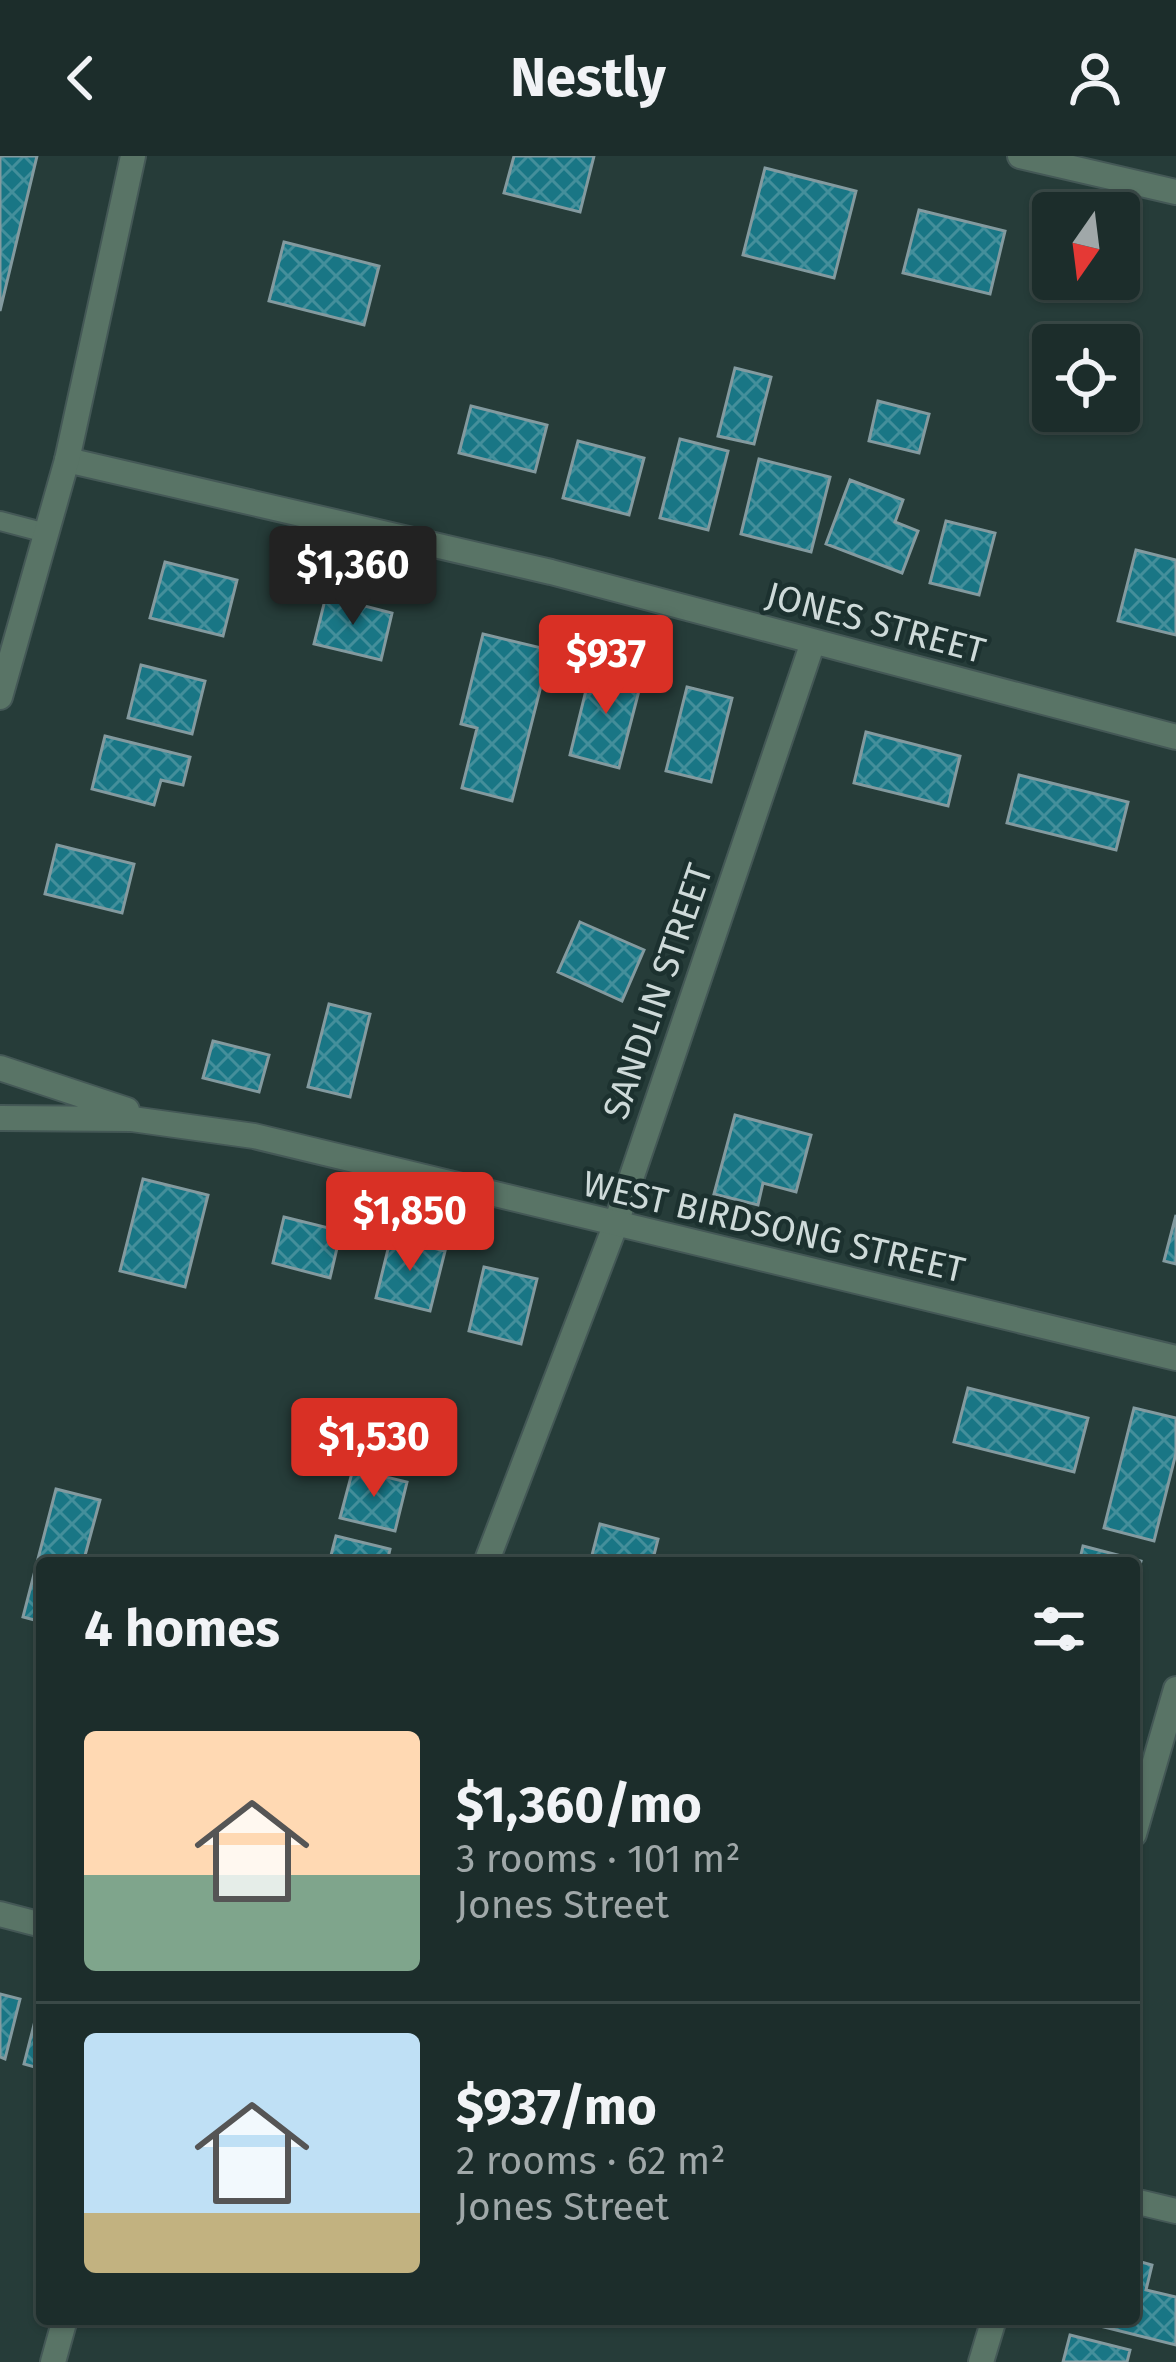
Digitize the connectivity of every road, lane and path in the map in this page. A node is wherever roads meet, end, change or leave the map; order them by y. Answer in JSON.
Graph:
{"nodes":[{"id":1,"x":133,"y":156,"type":"edge"},
{"id":2,"x":1020,"y":156,"type":"edge"},
{"id":3,"x":1176,"y":192,"type":"edge"},
{"id":4,"x":68,"y":460,"type":"junction"},
{"id":5,"x":0,"y":521,"type":"edge"},
{"id":6,"x":46,"y":533,"type":"junction"},
{"id":7,"x":813,"y":642,"type":"junction"},
{"id":8,"x":0,"y":697,"type":"edge"},
{"id":9,"x":1176,"y":737,"type":"edge"},
{"id":10,"x":0,"y":1068,"type":"edge"},
{"id":11,"x":0,"y":1118,"type":"edge"},
{"id":12,"x":158,"y":1120,"type":"junction"},
{"id":13,"x":615,"y":1226,"type":"junction"},
{"id":14,"x":1176,"y":1358,"type":"edge"},
{"id":15,"x":488,"y":1557,"type":"edge"},
{"id":16,"x":1176,"y":1689,"type":"edge"},
{"id":17,"x":1140,"y":1813,"type":"edge"},
{"id":18,"x":0,"y":1914,"type":"edge"},
{"id":19,"x":36,"y":1923,"type":"edge"},
{"id":20,"x":1140,"y":2203,"type":"edge"},
{"id":21,"x":1176,"y":2212,"type":"edge"},
{"id":22,"x":63,"y":2325,"type":"edge"},
{"id":23,"x":992,"y":2325,"type":"edge"},
{"id":24,"x":52,"y":2362,"type":"edge"},
{"id":25,"x":981,"y":2362,"type":"edge"}],
"edges":[{"from":1,"to":4,"type":"street"},
{"from":2,"to":3,"type":"street"},
{"from":4,"to":6,"type":"street"},
{"from":4,"to":7,"type":"street","name":"JONES STREET"},
{"from":5,"to":6,"type":"lane"},
{"from":6,"to":8,"type":"street"},
{"from":7,"to":9,"type":"street","name":"JONES STREET"},
{"from":7,"to":13,"type":"street","name":"SANDLIN STREET"},
{"from":10,"to":12,"type":"street"},
{"from":11,"to":12,"type":"street","name":"WEST BIRDSONG STREET"},
{"from":12,"to":13,"type":"street","name":"WEST BIRDSONG STREET"},
{"from":13,"to":14,"type":"street","name":"WEST BIRDSONG STREET"},
{"from":13,"to":15,"type":"street","name":"SANDLIN STREET"},
{"from":16,"to":17,"type":"street"},
{"from":18,"to":19,"type":"street"},
{"from":20,"to":21,"type":"street"},
{"from":22,"to":24,"type":"street"},
{"from":23,"to":25,"type":"street"}]}
